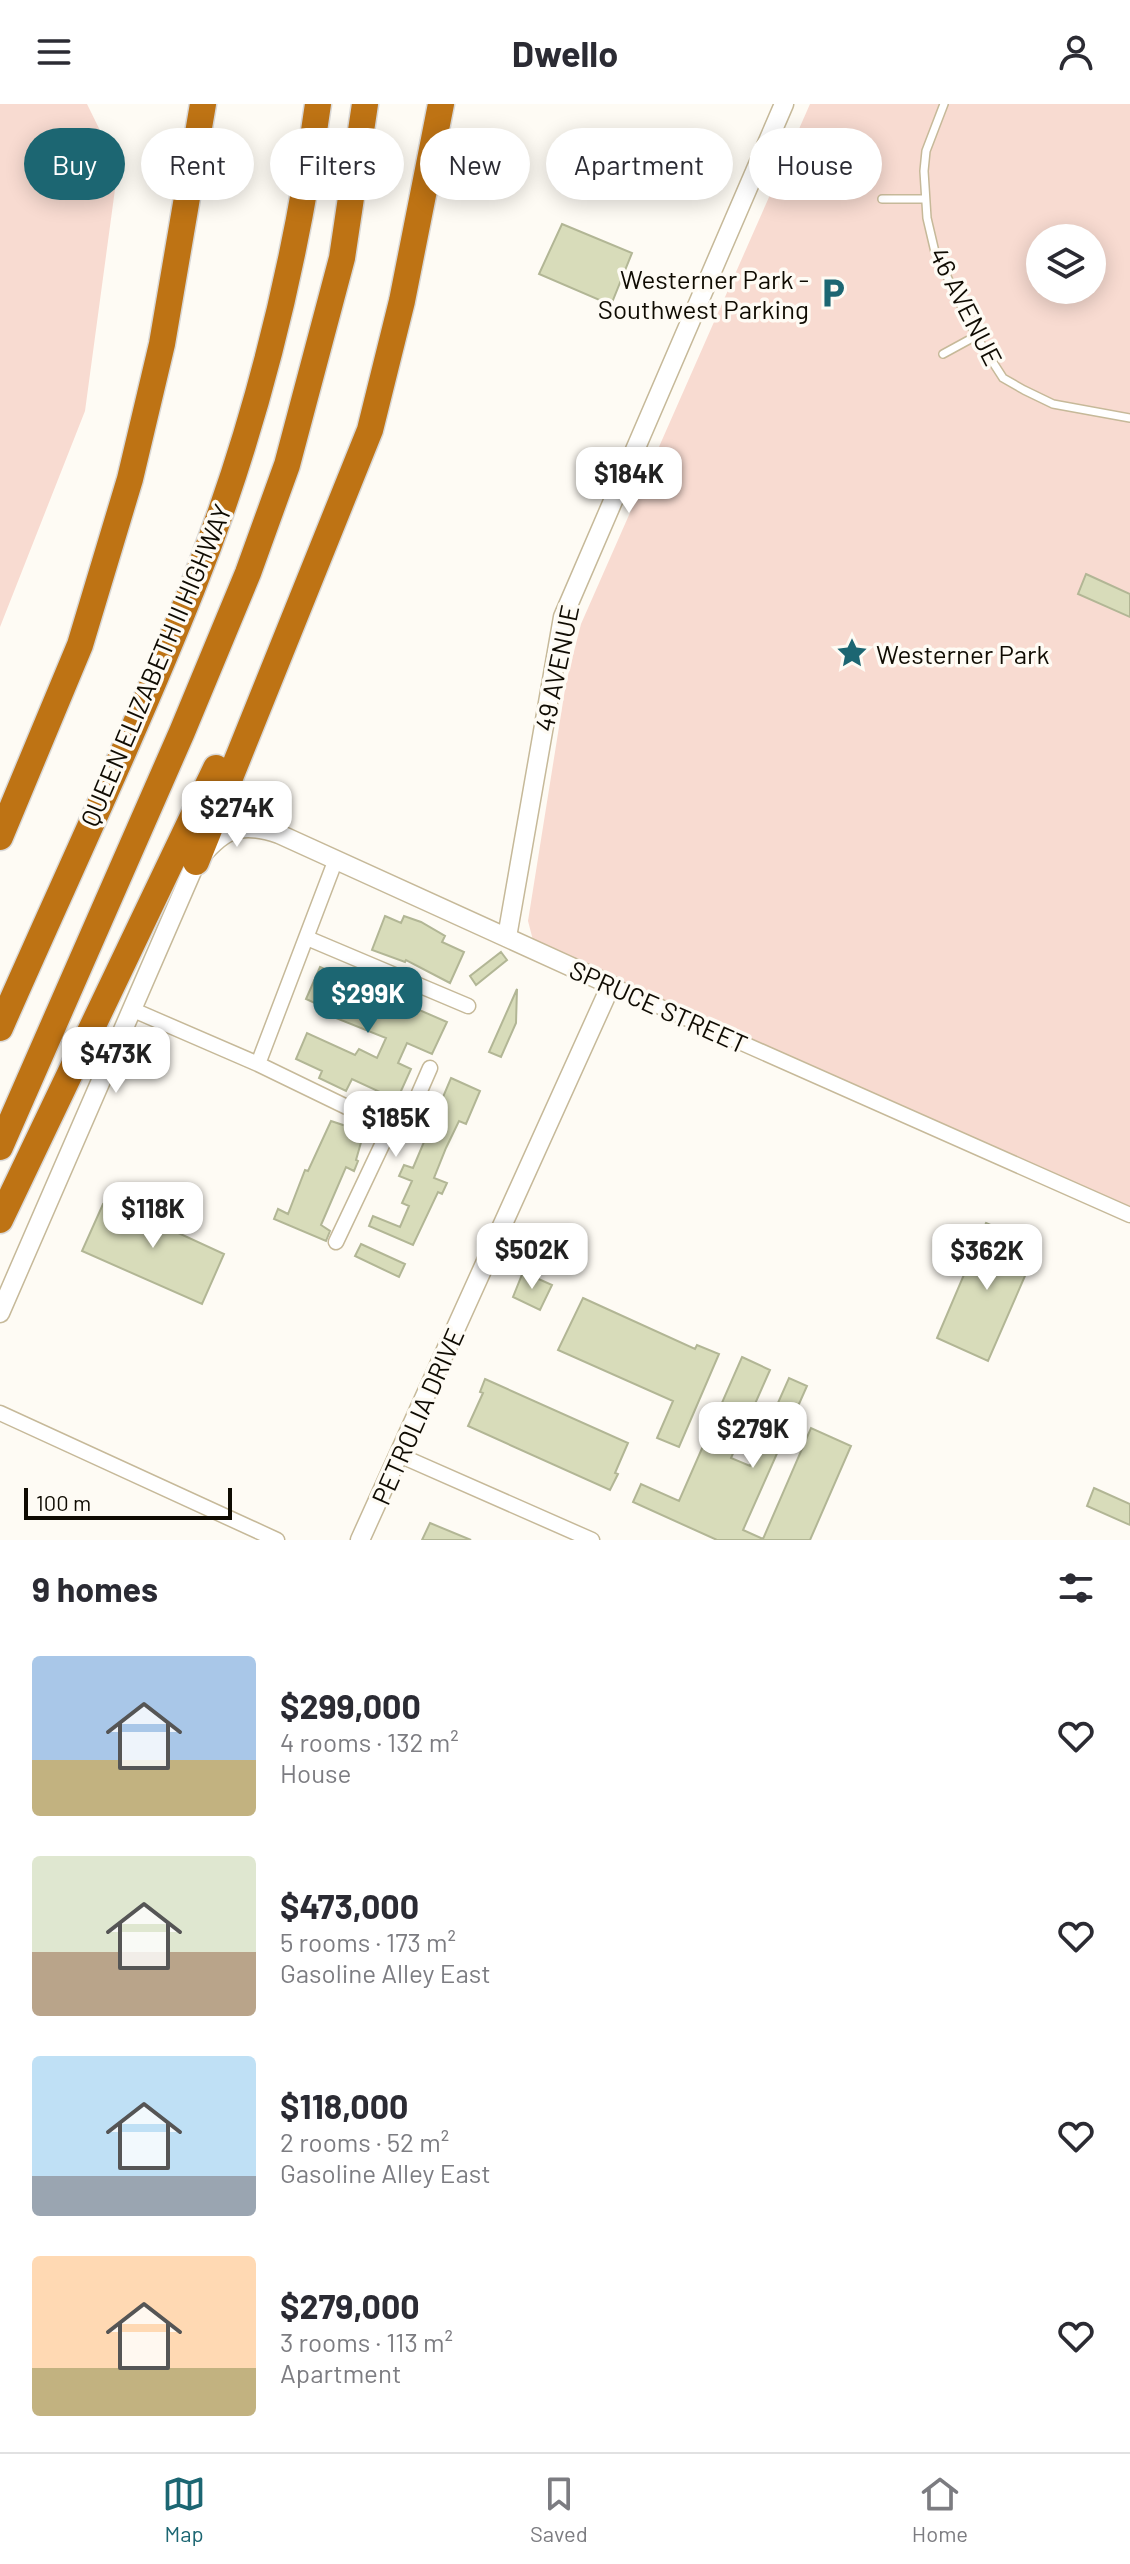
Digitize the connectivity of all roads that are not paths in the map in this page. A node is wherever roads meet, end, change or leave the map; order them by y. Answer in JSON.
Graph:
{"nodes":[{"id":1,"x":195,"y":104,"type":"edge"},
{"id":2,"x":203,"y":104,"type":"edge"},
{"id":3,"x":318,"y":104,"type":"edge"},
{"id":4,"x":365,"y":104,"type":"edge"},
{"id":5,"x":439,"y":104,"type":"edge"},
{"id":6,"x":784,"y":104,"type":"edge"},
{"id":7,"x":944,"y":104,"type":"edge"},
{"id":8,"x":193,"y":128,"type":"edge"},
{"id":9,"x":199,"y":128,"type":"edge"},
{"id":10,"x":882,"y":199,"type":"dead end"},
{"id":11,"x":925,"y":199,"type":"junction"},
{"id":12,"x":186,"y":200,"type":"edge"},
{"id":13,"x":976,"y":336,"type":"junction"},
{"id":14,"x":943,"y":354,"type":"dead end"},
{"id":15,"x":1130,"y":418,"type":"edge"},
{"id":16,"x":305,"y":590,"type":"junction"},
{"id":17,"x":0,"y":837,"type":"edge"},
{"id":18,"x":336,"y":859,"type":"junction"},
{"id":19,"x":196,"y":862,"type":"junction"},
{"id":20,"x":507,"y":937,"type":"junction"},
{"id":21,"x":307,"y":938,"type":"junction"},
{"id":22,"x":611,"y":985,"type":"junction"},
{"id":23,"x":468,"y":1006,"type":"dead end"},
{"id":24,"x":131,"y":1009,"type":"junction"},
{"id":25,"x":0,"y":1028,"type":"edge"},
{"id":26,"x":258,"y":1064,"type":"junction"},
{"id":27,"x":430,"y":1068,"type":"dead end"},
{"id":28,"x":390,"y":1128,"type":"junction"},
{"id":29,"x":0,"y":1147,"type":"edge"},
{"id":30,"x":1130,"y":1215,"type":"edge"},
{"id":31,"x":0,"y":1220,"type":"edge"},
{"id":32,"x":336,"y":1242,"type":"dead end"},
{"id":33,"x":0,"y":1313,"type":"edge"},
{"id":34,"x":0,"y":1413,"type":"edge"},
{"id":35,"x":399,"y":1455,"type":"junction"},
{"id":36,"x":277,"y":1540,"type":"edge"},
{"id":37,"x":360,"y":1540,"type":"edge"},
{"id":38,"x":592,"y":1540,"type":"edge"}],
"edges":[{"from":1,"to":8,"type":"highway"},
{"from":2,"to":9,"type":"highway"},
{"from":3,"to":25,"type":"highway","name":"QUEEN ELIZABETH II HIGHWAY"},
{"from":4,"to":29,"type":"highway","name":"QUEEN ELIZABETH II HIGHWAY"},
{"from":5,"to":16,"type":"highway"},
{"from":6,"to":20,"type":"street","name":"49 AVENUE"},
{"from":7,"to":11,"type":"lane","name":"46 AVENUE"},
{"from":10,"to":11,"type":"lane"},
{"from":11,"to":13,"type":"lane","name":"46 AVENUE"},
{"from":12,"to":17,"type":"highway"},
{"from":13,"to":14,"type":"lane"},
{"from":13,"to":15,"type":"lane","name":"46 AVENUE"},
{"from":16,"to":19,"type":"highway"},
{"from":16,"to":31,"type":"highway"},
{"from":18,"to":19,"type":"street","name":"SPRUCE STREET"},
{"from":18,"to":20,"type":"street","name":"SPRUCE STREET"},
{"from":18,"to":21,"type":"street"},
{"from":19,"to":24,"type":"street","name":"SPRUCE STREET"},
{"from":20,"to":22,"type":"street","name":"SPRUCE STREET"},
{"from":21,"to":23,"type":"street"},
{"from":21,"to":26,"type":"street"},
{"from":22,"to":30,"type":"street","name":"SPRUCE STREET"},
{"from":22,"to":35,"type":"street","name":"PETROLIA DRIVE"},
{"from":24,"to":26,"type":"street"},
{"from":24,"to":33,"type":"street","name":"SPRUCE STREET"},
{"from":26,"to":28,"type":"street"},
{"from":27,"to":28,"type":"street"},
{"from":28,"to":32,"type":"street"},
{"from":34,"to":36,"type":"street"},
{"from":35,"to":37,"type":"street","name":"PETROLIA DRIVE"},
{"from":35,"to":38,"type":"street"}]}
